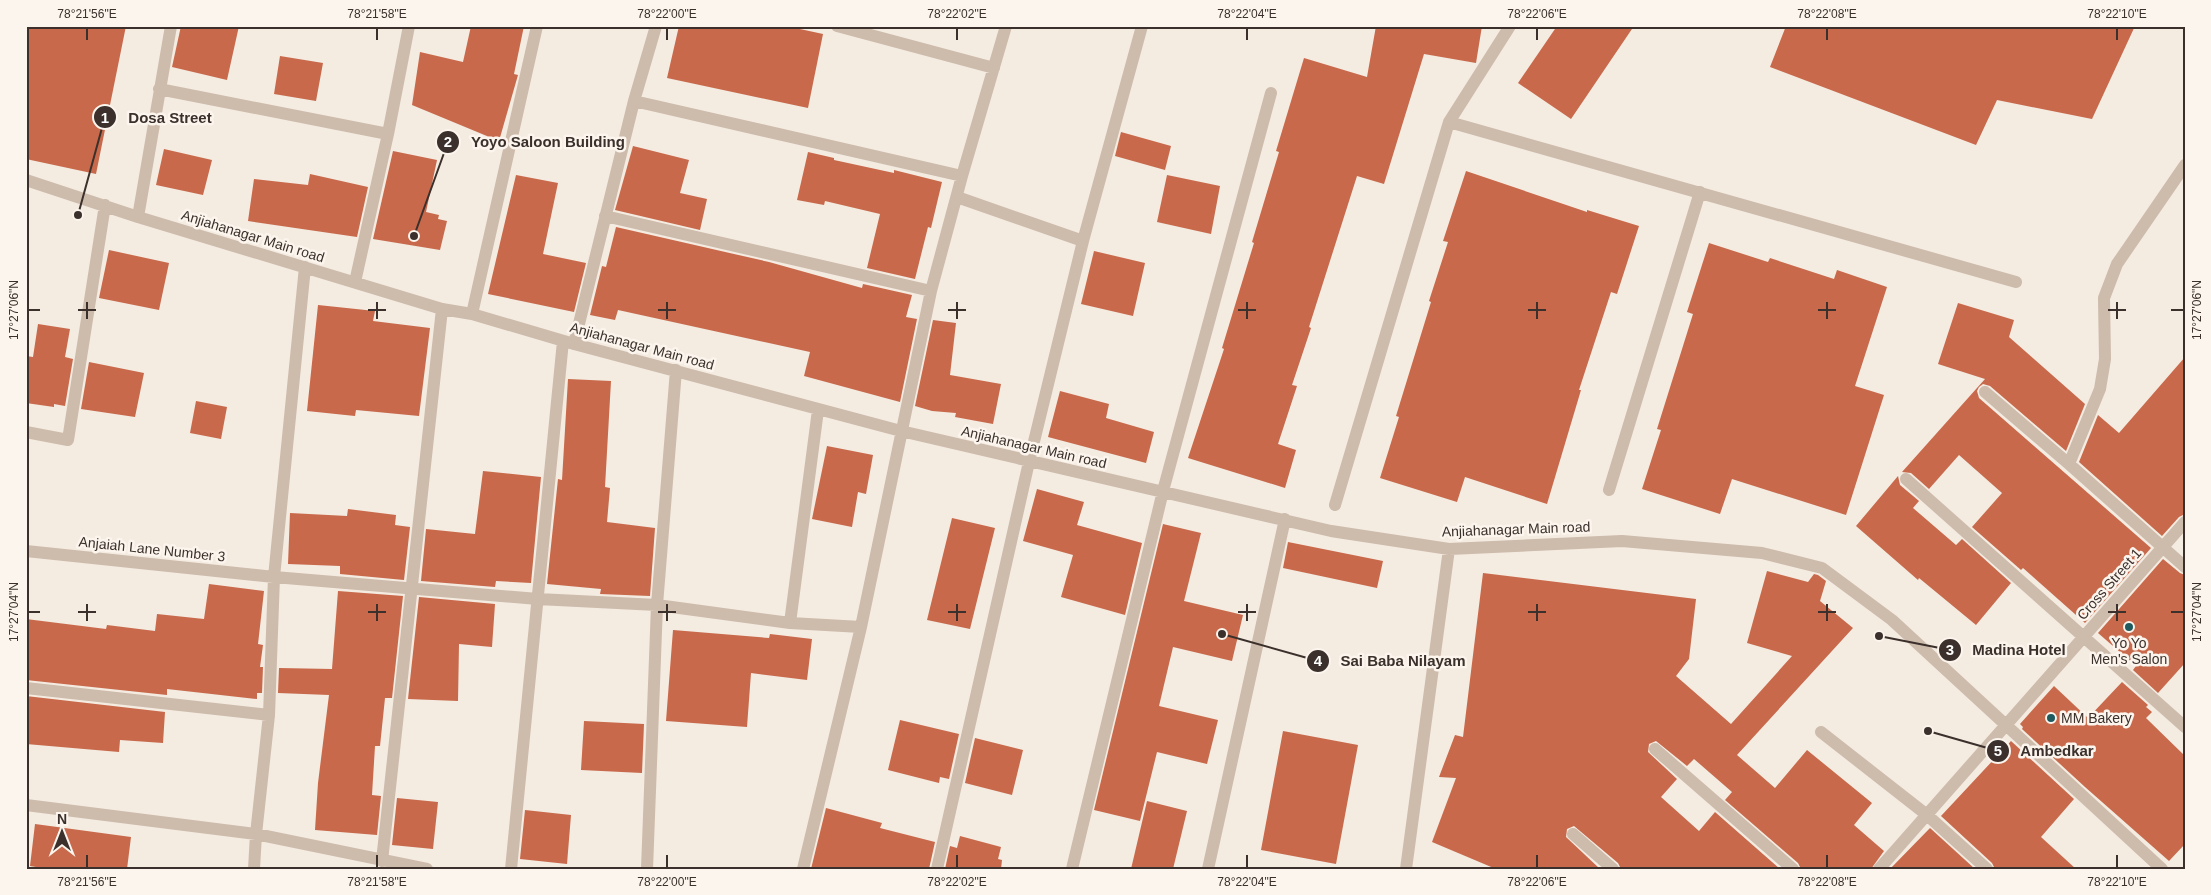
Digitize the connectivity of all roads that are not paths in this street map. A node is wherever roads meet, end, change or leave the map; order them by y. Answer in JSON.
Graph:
{"nodes":[{"id":1,"x":171,"y":26,"type":"edge"},
{"id":2,"x":409,"y":26,"type":"edge"},
{"id":3,"x":537,"y":26,"type":"edge"},
{"id":4,"x":656,"y":26,"type":"edge"},
{"id":5,"x":836,"y":26,"type":"edge"},
{"id":6,"x":1006,"y":26,"type":"edge"},
{"id":7,"x":1142,"y":26,"type":"edge"},
{"id":8,"x":1510,"y":26,"type":"edge"},
{"id":9,"x":994,"y":68,"type":"junction"},
{"id":10,"x":159,"y":89,"type":"junction"},
{"id":11,"x":1271,"y":93,"type":"dead end"},
{"id":12,"x":634,"y":101,"type":"junction"},
{"id":13,"x":1449,"y":122,"type":"junction"},
{"id":14,"x":388,"y":134,"type":"junction"},
{"id":15,"x":2185,"y":165,"type":"edge"},
{"id":16,"x":962,"y":176,"type":"junction"},
{"id":17,"x":26,"y":180,"type":"edge"},
{"id":18,"x":1700,"y":192,"type":"junction"},
{"id":19,"x":957,"y":197,"type":"junction"},
{"id":20,"x":105,"y":205,"type":"junction"},
{"id":21,"x":605,"y":216,"type":"junction"},
{"id":22,"x":138,"y":217,"type":"junction"},
{"id":23,"x":1083,"y":241,"type":"junction"},
{"id":24,"x":305,"y":267,"type":"junction"},
{"id":25,"x":355,"y":282,"type":"junction"},
{"id":26,"x":2016,"y":282,"type":"dead end"},
{"id":27,"x":931,"y":291,"type":"junction"},
{"id":28,"x":442,"y":309,"type":"junction"},
{"id":29,"x":472,"y":314,"type":"junction"},
{"id":30,"x":568,"y":343,"type":"junction"},
{"id":31,"x":676,"y":370,"type":"junction"},
{"id":32,"x":1984,"y":392,"type":"dead end"},
{"id":33,"x":818,"y":410,"type":"junction"},
{"id":34,"x":901,"y":431,"type":"junction"},
{"id":35,"x":26,"y":432,"type":"edge"},
{"id":36,"x":1029,"y":462,"type":"junction"},
{"id":37,"x":2069,"y":464,"type":"junction"},
{"id":38,"x":1906,"y":479,"type":"dead end"},
{"id":39,"x":1609,"y":490,"type":"dead end"},
{"id":40,"x":1163,"y":491,"type":"junction"},
{"id":41,"x":1335,"y":505,"type":"dead end"},
{"id":42,"x":1285,"y":519,"type":"junction"},
{"id":43,"x":2185,"y":522,"type":"edge"},
{"id":44,"x":2162,"y":547,"type":"junction"},
{"id":45,"x":1449,"y":549,"type":"junction"},
{"id":46,"x":26,"y":551,"type":"edge"},
{"id":47,"x":2185,"y":567,"type":"edge"},
{"id":48,"x":274,"y":577,"type":"junction"},
{"id":49,"x":413,"y":590,"type":"junction"},
{"id":50,"x":538,"y":599,"type":"junction"},
{"id":51,"x":657,"y":605,"type":"junction"},
{"id":52,"x":790,"y":623,"type":"junction"},
{"id":53,"x":861,"y":627,"type":"junction"},
{"id":54,"x":2083,"y":637,"type":"junction"},
{"id":55,"x":26,"y":688,"type":"edge"},
{"id":56,"x":269,"y":715,"type":"junction"},
{"id":57,"x":2004,"y":725,"type":"junction"},
{"id":58,"x":2185,"y":727,"type":"edge"},
{"id":59,"x":1821,"y":732,"type":"dead end"},
{"id":60,"x":1655,"y":750,"type":"dead end"},
{"id":61,"x":26,"y":805,"type":"edge"},
{"id":62,"x":1927,"y":815,"type":"junction"},
{"id":63,"x":256,"y":834,"type":"junction"},
{"id":64,"x":1573,"y":834,"type":"dead end"},
{"id":65,"x":382,"y":861,"type":"junction"},
{"id":66,"x":1406,"y":868,"type":"edge"},
{"id":67,"x":254,"y":869,"type":"edge"},
{"id":68,"x":427,"y":869,"type":"edge"},
{"id":69,"x":511,"y":869,"type":"edge"},
{"id":70,"x":647,"y":869,"type":"edge"},
{"id":71,"x":803,"y":869,"type":"edge"},
{"id":72,"x":936,"y":869,"type":"edge"},
{"id":73,"x":1072,"y":869,"type":"edge"},
{"id":74,"x":1208,"y":869,"type":"edge"},
{"id":75,"x":1613,"y":869,"type":"edge"},
{"id":76,"x":1793,"y":869,"type":"edge"},
{"id":77,"x":1879,"y":869,"type":"edge"},
{"id":78,"x":1987,"y":869,"type":"edge"},
{"id":79,"x":2162,"y":869,"type":"edge"}],
"edges":[{"from":1,"to":10,"type":"street"},
{"from":2,"to":14,"type":"street"},
{"from":3,"to":29,"type":"street"},
{"from":4,"to":12,"type":"street"},
{"from":5,"to":9,"type":"street"},
{"from":6,"to":9,"type":"street"},
{"from":7,"to":23,"type":"street"},
{"from":8,"to":13,"type":"street"},
{"from":9,"to":16,"type":"street"},
{"from":10,"to":14,"type":"street"},
{"from":10,"to":22,"type":"street"},
{"from":11,"to":40,"type":"street"},
{"from":12,"to":16,"type":"street"},
{"from":12,"to":21,"type":"street"},
{"from":13,"to":18,"type":"street"},
{"from":13,"to":41,"type":"street"},
{"from":14,"to":25,"type":"street"},
{"from":15,"to":37,"type":"street"},
{"from":16,"to":19,"type":"street"},
{"from":17,"to":20,"type":"street","name":"Anjiahanagar Main road"},
{"from":18,"to":26,"type":"street"},
{"from":18,"to":39,"type":"street"},
{"from":19,"to":23,"type":"street"},
{"from":19,"to":27,"type":"street"},
{"from":20,"to":22,"type":"street","name":"Anjiahanagar Main road"},
{"from":20,"to":35,"type":"street"},
{"from":21,"to":27,"type":"street"},
{"from":21,"to":30,"type":"street"},
{"from":22,"to":24,"type":"street","name":"Anjiahanagar Main road"},
{"from":23,"to":36,"type":"street"},
{"from":24,"to":25,"type":"street","name":"Anjiahanagar Main road"},
{"from":24,"to":48,"type":"street"},
{"from":25,"to":28,"type":"street","name":"Anjiahanagar Main road"},
{"from":27,"to":34,"type":"street"},
{"from":28,"to":29,"type":"street","name":"Anjiahanagar Main road"},
{"from":28,"to":49,"type":"street"},
{"from":29,"to":30,"type":"street","name":"Anjiahanagar Main road"},
{"from":30,"to":31,"type":"street","name":"Anjiahanagar Main road"},
{"from":30,"to":50,"type":"street"},
{"from":31,"to":33,"type":"street","name":"Anjiahanagar Main road"},
{"from":31,"to":51,"type":"street"},
{"from":32,"to":37,"type":"street"},
{"from":33,"to":34,"type":"street","name":"Anjiahanagar Main road"},
{"from":33,"to":52,"type":"street"},
{"from":34,"to":36,"type":"street","name":"Anjiahanagar Main road"},
{"from":34,"to":53,"type":"street"},
{"from":36,"to":40,"type":"street","name":"Anjiahanagar Main road"},
{"from":36,"to":72,"type":"street"},
{"from":37,"to":44,"type":"street"},
{"from":38,"to":54,"type":"street"},
{"from":40,"to":42,"type":"street","name":"Anjiahanagar Main road"},
{"from":40,"to":73,"type":"street"},
{"from":42,"to":45,"type":"street","name":"Anjiahanagar Main road"},
{"from":42,"to":74,"type":"street"},
{"from":43,"to":44,"type":"street","name":"Cross Street 1"},
{"from":44,"to":47,"type":"street"},
{"from":44,"to":54,"type":"street","name":"Cross Street 1"},
{"from":45,"to":57,"type":"street","name":"Anjiahanagar Main road"},
{"from":45,"to":66,"type":"street"},
{"from":46,"to":48,"type":"street","name":"Anjaiah Lane Number 3"},
{"from":48,"to":49,"type":"street","name":"Anjaiah Lane Number 3"},
{"from":48,"to":56,"type":"street"},
{"from":49,"to":50,"type":"street","name":"Anjaiah Lane Number 3"},
{"from":49,"to":65,"type":"street"},
{"from":50,"to":51,"type":"street","name":"Anjaiah Lane Number 3"},
{"from":50,"to":69,"type":"street"},
{"from":51,"to":52,"type":"street","name":"Anjaiah Lane Number 3"},
{"from":51,"to":70,"type":"street"},
{"from":52,"to":53,"type":"street","name":"Anjaiah Lane Number 3"},
{"from":53,"to":71,"type":"street"},
{"from":54,"to":57,"type":"street","name":"Cross Street 1"},
{"from":54,"to":58,"type":"street"},
{"from":55,"to":56,"type":"street"},
{"from":56,"to":63,"type":"street"},
{"from":57,"to":62,"type":"street","name":"Cross Street 1"},
{"from":57,"to":79,"type":"street","name":"Anjiahanagar Main road"},
{"from":59,"to":62,"type":"street"},
{"from":60,"to":76,"type":"street"},
{"from":61,"to":63,"type":"street"},
{"from":62,"to":77,"type":"street","name":"Cross Street 1"},
{"from":62,"to":78,"type":"street"},
{"from":63,"to":65,"type":"street"},
{"from":63,"to":67,"type":"street"},
{"from":64,"to":75,"type":"street"},
{"from":65,"to":68,"type":"street"}]}
